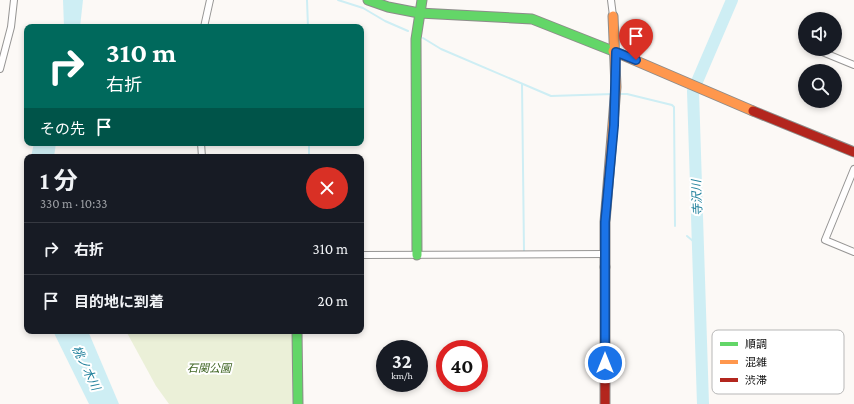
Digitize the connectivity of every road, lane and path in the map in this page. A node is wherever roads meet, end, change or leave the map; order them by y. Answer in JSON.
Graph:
{"nodes":[{"id":1,"x":14,"y":0,"type":"edge"},
{"id":2,"x":210,"y":0,"type":"edge"},
{"id":3,"x":368,"y":0,"type":"edge"},
{"id":4,"x":422,"y":0,"type":"edge"},
{"id":5,"x":612,"y":0,"type":"edge"},
{"id":6,"x":419,"y":13,"type":"junction"},
{"id":7,"x":613,"y":16,"type":"joint"},
{"id":8,"x":205,"y":24,"type":"edge"},
{"id":9,"x":616,"y":52,"type":"junction"},
{"id":10,"x":832,"y":56,"type":"edge"},
{"id":11,"x":854,"y":65,"type":"edge"},
{"id":12,"x":0,"y":70,"type":"edge"},
{"id":13,"x":854,"y":152,"type":"edge"},
{"id":14,"x":854,"y":169,"type":"edge"},
{"id":15,"x":854,"y":252,"type":"edge"},
{"id":16,"x":605,"y":254,"type":"junction"},
{"id":17,"x":364,"y":255,"type":"edge"},
{"id":18,"x":417,"y":255,"type":"junction"},
{"id":19,"x":297,"y":334,"type":"edge"},
{"id":20,"x":298,"y":404,"type":"edge"},
{"id":21,"x":605,"y":404,"type":"edge"}],
"edges":[{"from":1,"to":12,"type":"street"},
{"from":2,"to":8,"type":"street"},
{"from":3,"to":6,"type":"street"},
{"from":4,"to":6,"type":"street"},
{"from":5,"to":7,"type":"street"},
{"from":6,"to":9,"type":"street"},
{"from":6,"to":18,"type":"street"},
{"from":7,"to":9,"type":"street"},
{"from":9,"to":13,"type":"street"},
{"from":9,"to":16,"type":"street"},
{"from":10,"to":11,"type":"street"},
{"from":14,"to":15,"type":"street"},
{"from":16,"to":18,"type":"street"},
{"from":16,"to":21,"type":"street"},
{"from":17,"to":18,"type":"street"},
{"from":19,"to":20,"type":"street"}]}
